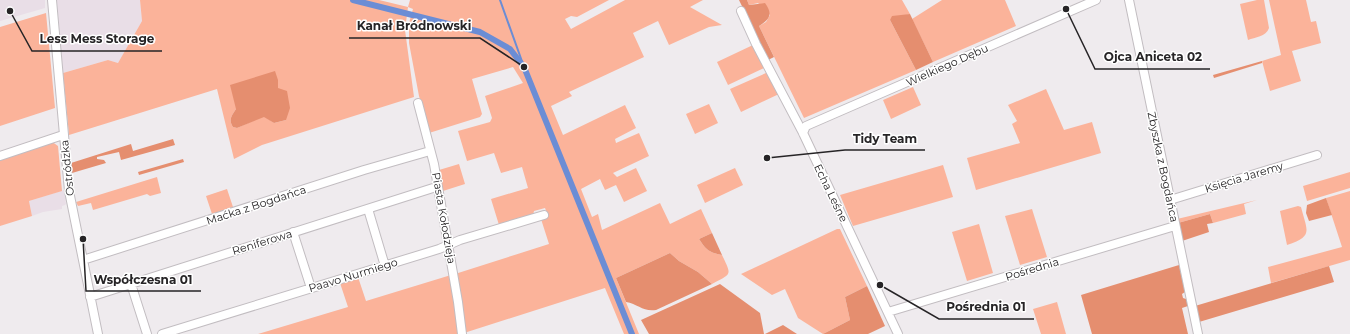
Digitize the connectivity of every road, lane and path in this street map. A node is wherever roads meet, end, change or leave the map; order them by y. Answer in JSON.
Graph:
{"nodes":[{"id":1,"x":52,"y":0,"type":"edge"},
{"id":2,"x":1096,"y":0,"type":"edge"},
{"id":3,"x":1129,"y":0,"type":"edge"},
{"id":4,"x":741,"y":11,"type":"dead end"},
{"id":5,"x":418,"y":104,"type":"dead end"},
{"id":6,"x":803,"y":133,"type":"junction"},
{"id":7,"x":64,"y":135,"type":"junction"},
{"id":8,"x":430,"y":151,"type":"junction"},
{"id":9,"x":1317,"y":155,"type":"dead end"},
{"id":10,"x":0,"y":156,"type":"edge"},
{"id":11,"x":433,"y":188,"type":"dead end"},
{"id":12,"x":1170,"y":200,"type":"junction"},
{"id":13,"x":368,"y":209,"type":"junction"},
{"id":14,"x":544,"y":215,"type":"dead end"},
{"id":15,"x":1175,"y":226,"type":"junction"},
{"id":16,"x":293,"y":232,"type":"junction"},
{"id":17,"x":448,"y":245,"type":"junction"},
{"id":18,"x":83,"y":260,"type":"junction"},
{"id":19,"x":385,"y":266,"type":"junction"},
{"id":20,"x":131,"y":284,"type":"junction"},
{"id":21,"x":311,"y":288,"type":"junction"},
{"id":22,"x":90,"y":297,"type":"junction"},
{"id":23,"x":888,"y":312,"type":"junction"},
{"id":24,"x":98,"y":334,"type":"edge"},
{"id":25,"x":146,"y":334,"type":"edge"},
{"id":26,"x":162,"y":334,"type":"edge"},
{"id":27,"x":462,"y":334,"type":"edge"},
{"id":28,"x":898,"y":334,"type":"edge"},
{"id":29,"x":1198,"y":334,"type":"edge"}],
"edges":[{"from":1,"to":7,"type":"street","name":"Ostródzka"},
{"from":2,"to":6,"type":"street","name":"Wielkiego Dębu"},
{"from":3,"to":12,"type":"street","name":"Zbyszka z Bogdańca"},
{"from":4,"to":6,"type":"street","name":"Echa Leśne"},
{"from":5,"to":8,"type":"street","name":"Piasta Kołodzieja"},
{"from":6,"to":23,"type":"street","name":"Echa Leśne"},
{"from":7,"to":10,"type":"street"},
{"from":7,"to":18,"type":"street","name":"Ostródzka"},
{"from":8,"to":17,"type":"street","name":"Piasta Kołodzieja"},
{"from":8,"to":18,"type":"street","name":"Maćka z Bogdańca"},
{"from":9,"to":12,"type":"street","name":"Księcia Jaremy"},
{"from":11,"to":13,"type":"street","name":"Reniferowa"},
{"from":12,"to":15,"type":"street","name":"Zbyszka z Bogdańca"},
{"from":13,"to":16,"type":"street","name":"Reniferowa"},
{"from":13,"to":19,"type":"street"},
{"from":14,"to":17,"type":"street","name":"Paavo Nurmiego"},
{"from":15,"to":23,"type":"street","name":"Pośrednia"},
{"from":15,"to":29,"type":"street","name":"Zbyszka z Bogdańca"},
{"from":16,"to":20,"type":"street","name":"Reniferowa"},
{"from":16,"to":21,"type":"street"},
{"from":17,"to":19,"type":"street","name":"Paavo Nurmiego"},
{"from":17,"to":27,"type":"street","name":"Piasta Kołodzieja"},
{"from":18,"to":22,"type":"street","name":"Ostródzka"},
{"from":19,"to":21,"type":"street","name":"Paavo Nurmiego"},
{"from":20,"to":22,"type":"street","name":"Reniferowa"},
{"from":20,"to":25,"type":"street"},
{"from":21,"to":26,"type":"street","name":"Paavo Nurmiego"},
{"from":22,"to":24,"type":"street","name":"Ostródzka"},
{"from":23,"to":28,"type":"street","name":"Echa Leśne"}]}
